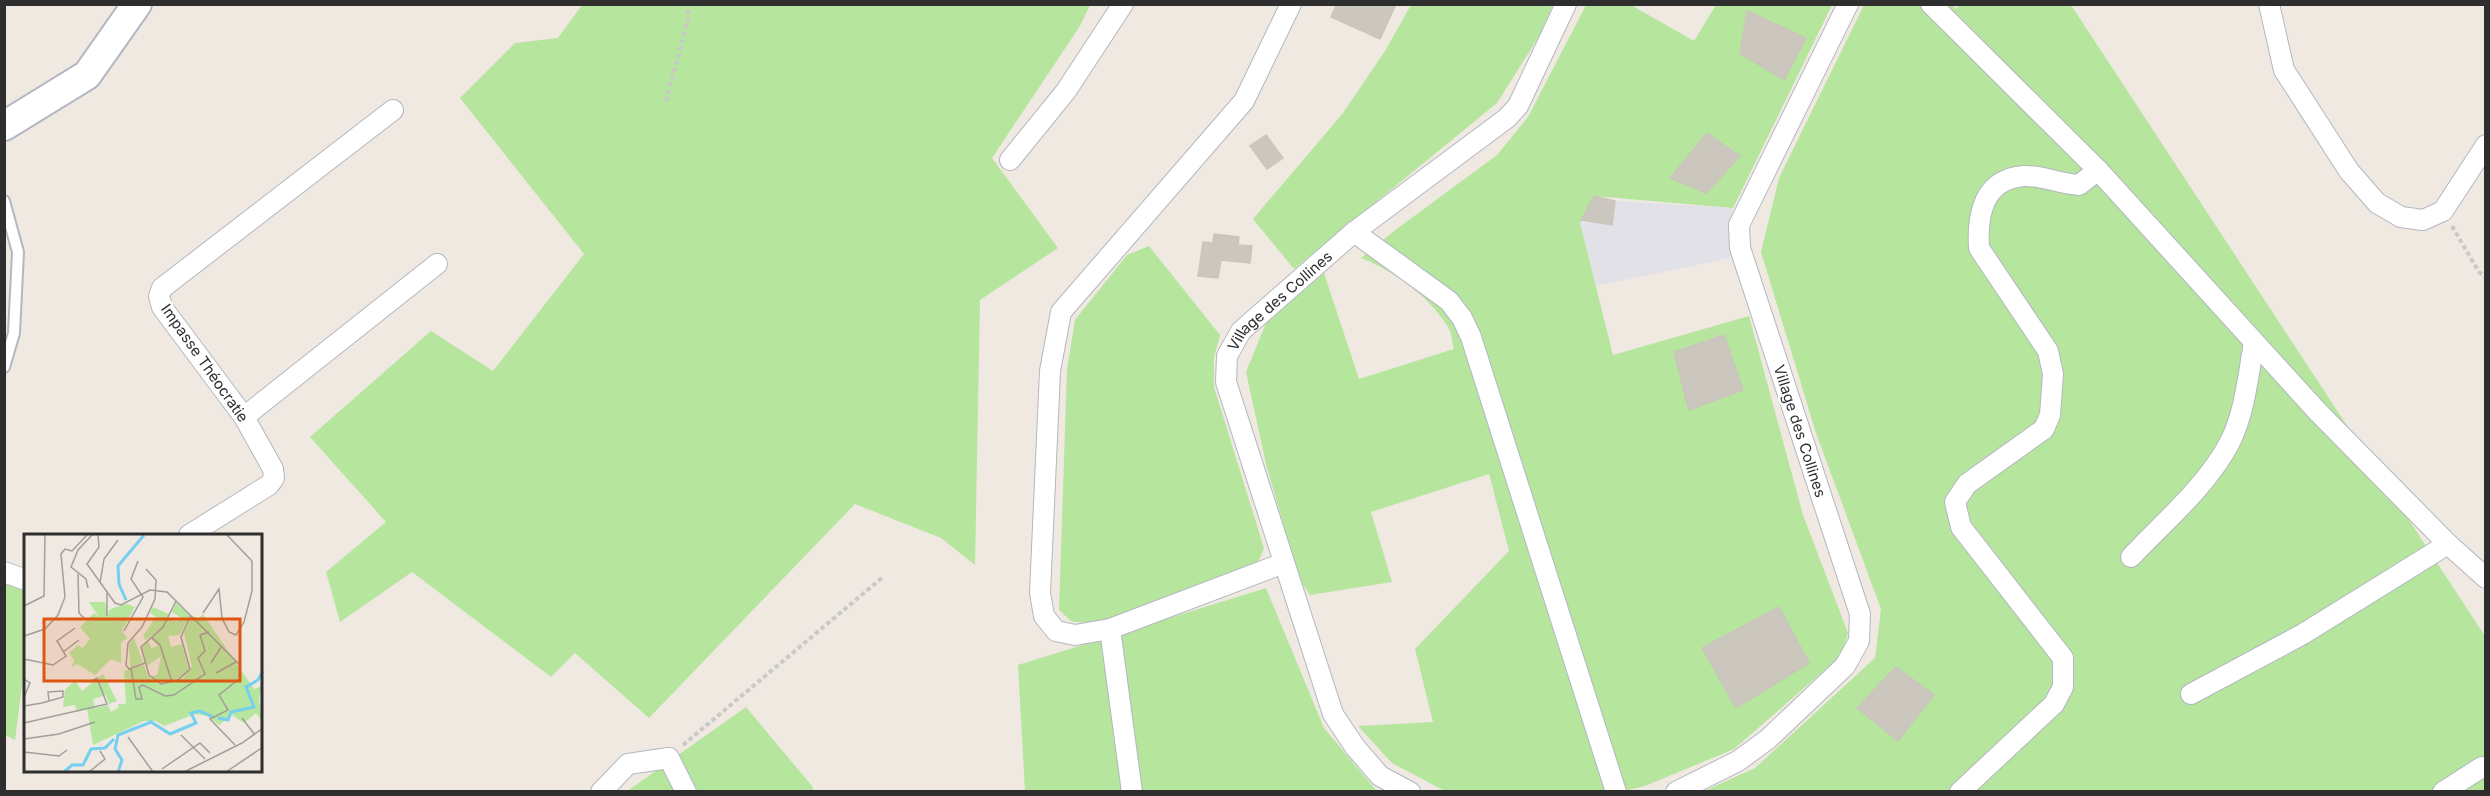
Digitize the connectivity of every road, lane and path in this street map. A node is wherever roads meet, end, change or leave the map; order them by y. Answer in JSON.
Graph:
{"nodes":[{"id":1,"x":137,"y":4,"type":"edge"},
{"id":2,"x":688,"y":4,"type":"edge"},
{"id":3,"x":1123,"y":4,"type":"edge"},
{"id":4,"x":1291,"y":4,"type":"edge"},
{"id":5,"x":1566,"y":4,"type":"edge"},
{"id":6,"x":1848,"y":4,"type":"edge"},
{"id":7,"x":1931,"y":4,"type":"edge"},
{"id":8,"x":2269,"y":4,"type":"edge"},
{"id":9,"x":666,"y":101,"type":"dead end"},
{"id":10,"x":393,"y":110,"type":"dead end"},
{"id":11,"x":4,"y":126,"type":"edge"},
{"id":12,"x":2486,"y":146,"type":"edge"},
{"id":13,"x":1010,"y":160,"type":"dead end"},
{"id":14,"x":2098,"y":170,"type":"junction"},
{"id":15,"x":4,"y":201,"type":"edge"},
{"id":16,"x":2443,"y":212,"type":"junction"},
{"id":17,"x":1354,"y":232,"type":"junction"},
{"id":18,"x":438,"y":264,"type":"dead end"},
{"id":19,"x":2486,"y":278,"type":"edge"},
{"id":20,"x":2254,"y":343,"type":"junction"},
{"id":21,"x":4,"y":367,"type":"edge"},
{"id":22,"x":244,"y":417,"type":"junction"},
{"id":23,"x":191,"y":534,"type":"edge"},
{"id":24,"x":2448,"y":544,"type":"junction"},
{"id":25,"x":2131,"y":557,"type":"dead end"},
{"id":26,"x":1284,"y":563,"type":"junction"},
{"id":27,"x":4,"y":572,"type":"edge"},
{"id":28,"x":883,"y":577,"type":"dead end"},
{"id":29,"x":2486,"y":578,"type":"edge"},
{"id":30,"x":24,"y":579,"type":"edge"},
{"id":31,"x":1110,"y":629,"type":"junction"},
{"id":32,"x":2191,"y":694,"type":"dead end"},
{"id":33,"x":669,"y":758,"type":"junction"},
{"id":34,"x":2482,"y":767,"type":"dead end"},
{"id":35,"x":601,"y":792,"type":"edge"},
{"id":36,"x":686,"y":792,"type":"edge"},
{"id":37,"x":1132,"y":792,"type":"edge"},
{"id":38,"x":1410,"y":792,"type":"edge"},
{"id":39,"x":1616,"y":792,"type":"edge"},
{"id":40,"x":1676,"y":792,"type":"edge"},
{"id":41,"x":1960,"y":792,"type":"edge"},
{"id":42,"x":2443,"y":792,"type":"edge"}],
"edges":[{"from":1,"to":11,"type":"street"},
{"from":2,"to":9,"type":"path"},
{"from":3,"to":13,"type":"street"},
{"from":4,"to":31,"type":"street"},
{"from":5,"to":17,"type":"street","name":"Village des Collines"},
{"from":6,"to":40,"type":"street","name":"Village des Collines"},
{"from":7,"to":14,"type":"street"},
{"from":8,"to":16,"type":"street"},
{"from":10,"to":22,"type":"street","name":"Impasse Théocratie"},
{"from":12,"to":16,"type":"street"},
{"from":14,"to":20,"type":"street"},
{"from":14,"to":41,"type":"street"},
{"from":15,"to":21,"type":"lane"},
{"from":16,"to":19,"type":"path"},
{"from":17,"to":26,"type":"street","name":"Village des Collines"},
{"from":17,"to":39,"type":"street"},
{"from":18,"to":22,"type":"street"},
{"from":20,"to":24,"type":"street"},
{"from":20,"to":25,"type":"street"},
{"from":22,"to":23,"type":"street","name":"Impasse Théocratie"},
{"from":24,"to":29,"type":"street"},
{"from":24,"to":32,"type":"street"},
{"from":26,"to":31,"type":"street"},
{"from":26,"to":38,"type":"street","name":"Village des Collines"},
{"from":27,"to":30,"type":"street"},
{"from":28,"to":33,"type":"path"},
{"from":31,"to":37,"type":"street"},
{"from":33,"to":35,"type":"street"},
{"from":33,"to":36,"type":"street"},
{"from":34,"to":42,"type":"street"}]}
